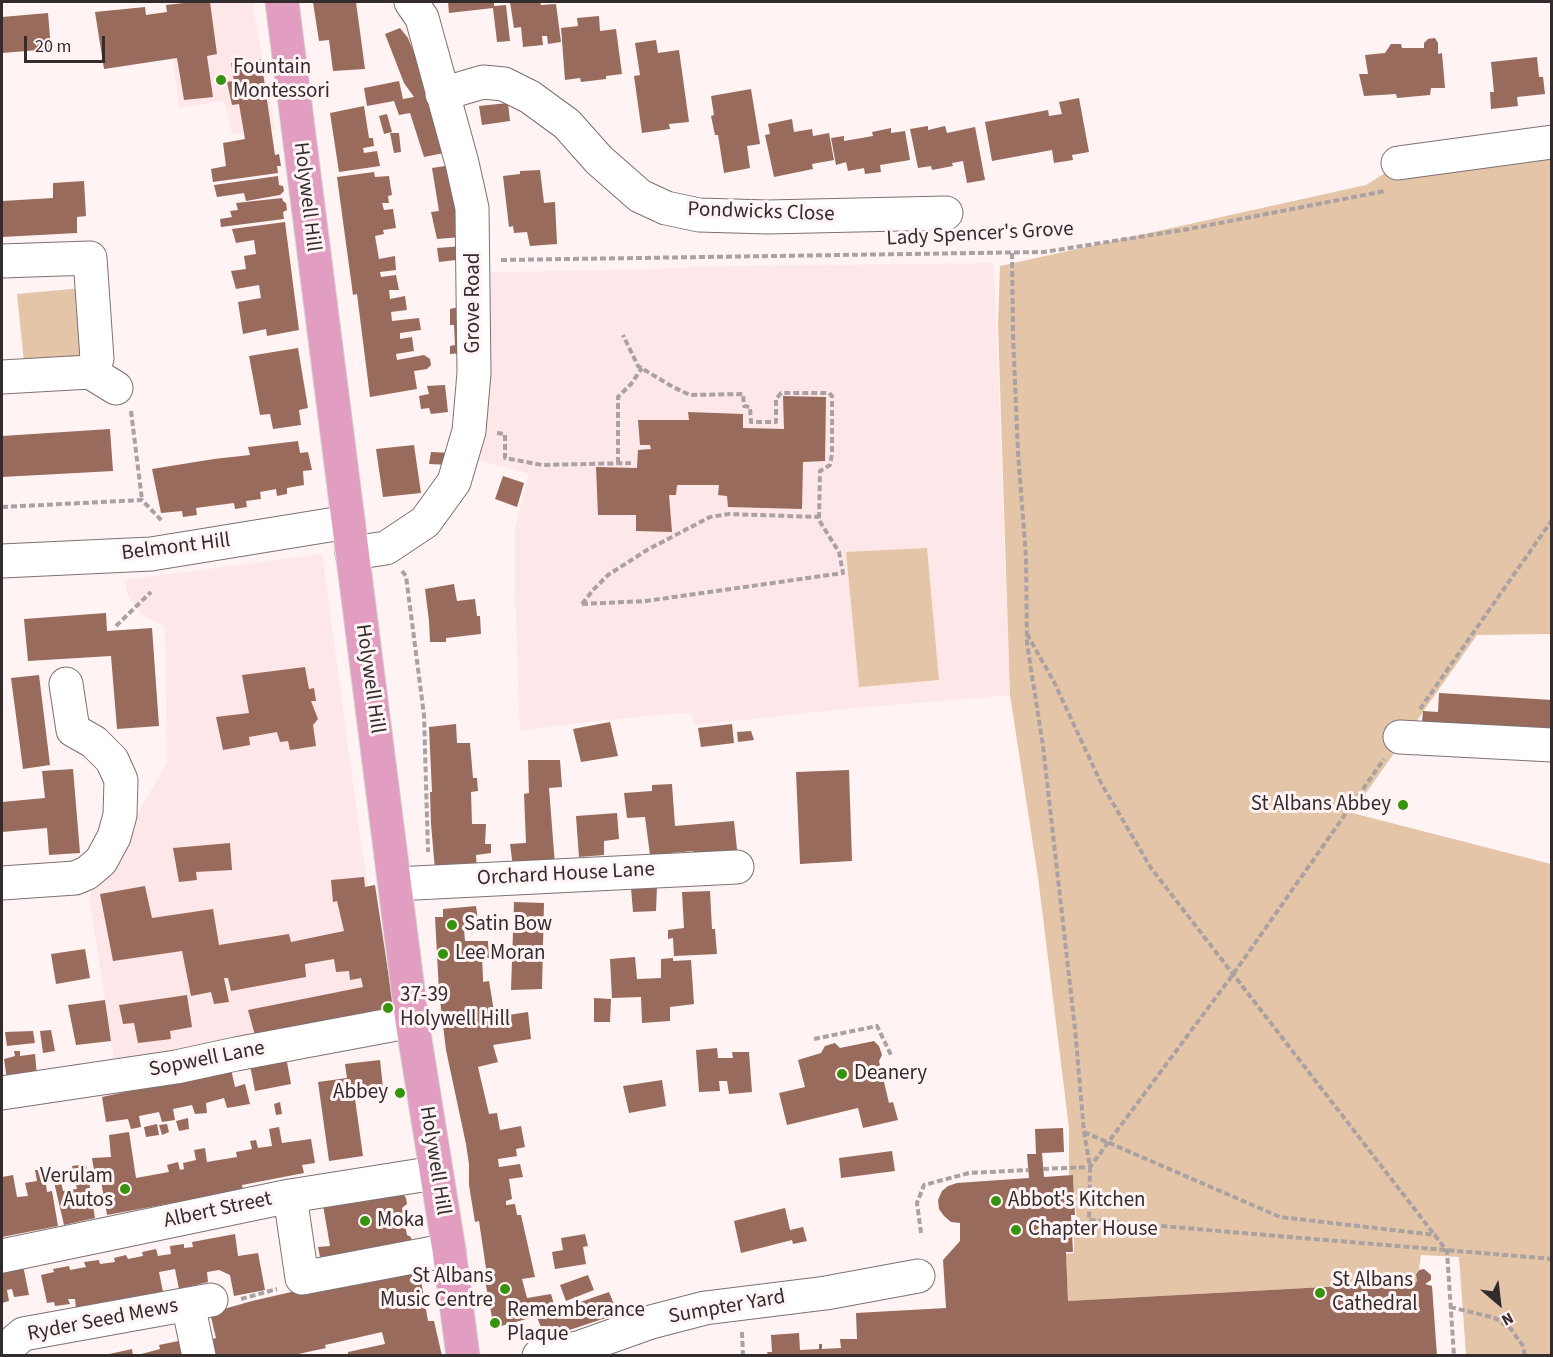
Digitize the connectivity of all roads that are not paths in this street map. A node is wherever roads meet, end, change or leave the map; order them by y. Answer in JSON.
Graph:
{"nodes":[{"id":1,"x":282,"y":2,"type":"edge"},
{"id":2,"x":411,"y":2,"type":"edge"},
{"id":3,"x":442,"y":94,"type":"junction"},
{"id":4,"x":1551,"y":142,"type":"edge"},
{"id":5,"x":1392,"y":177,"type":"road end"},
{"id":6,"x":946,"y":213,"type":"dead end"},
{"id":7,"x":2,"y":261,"type":"edge"},
{"id":8,"x":2,"y":376,"type":"edge"},
{"id":9,"x":350,"y":537,"type":"junction"},
{"id":10,"x":2,"y":561,"type":"edge"},
{"id":11,"x":66,"y":684,"type":"dead end"},
{"id":12,"x":1400,"y":736,"type":"dead end"},
{"id":13,"x":1551,"y":745,"type":"edge"},
{"id":14,"x":737,"y":867,"type":"dead end"},
{"id":15,"x":2,"y":883,"type":"edge"},
{"id":16,"x":395,"y":884,"type":"junction"},
{"id":17,"x":412,"y":1021,"type":"junction"},
{"id":18,"x":2,"y":1093,"type":"edge"},
{"id":19,"x":435,"y":1173,"type":"junction"},
{"id":20,"x":290,"y":1196,"type":"junction"},
{"id":21,"x":449,"y":1250,"type":"junction"},
{"id":22,"x":2,"y":1256,"type":"edge"},
{"id":23,"x":918,"y":1276,"type":"dead end"},
{"id":24,"x":3,"y":1356,"type":"edge"},
{"id":25,"x":199,"y":1356,"type":"edge"},
{"id":26,"x":463,"y":1356,"type":"edge"},
{"id":27,"x":539,"y":1356,"type":"edge"}],
"edges":[{"from":1,"to":9,"type":"main road","name":"Holywell Hill"},
{"from":2,"to":3,"type":"street","name":"Grove Road"},
{"from":3,"to":6,"type":"street","name":"Pondwicks Close"},
{"from":3,"to":9,"type":"street","name":"Grove Road"},
{"from":4,"to":5,"type":"street"},
{"from":7,"to":8,"type":"street"},
{"from":9,"to":10,"type":"street","name":"Belmont Hill"},
{"from":9,"to":16,"type":"main road","name":"Holywell Hill"},
{"from":11,"to":15,"type":"street"},
{"from":12,"to":13,"type":"street"},
{"from":14,"to":16,"type":"street","name":"Orchard House Lane"},
{"from":16,"to":17,"type":"main road","name":"Holywell Hill"},
{"from":17,"to":18,"type":"street","name":"Sopwell Lane"},
{"from":17,"to":19,"type":"main road","name":"Holywell Hill"},
{"from":19,"to":20,"type":"street","name":"Albert Street"},
{"from":19,"to":21,"type":"main road","name":"Holywell Hill"},
{"from":20,"to":21,"type":"street"},
{"from":20,"to":22,"type":"street","name":"Albert Street"},
{"from":21,"to":26,"type":"main road","name":"Holywell Hill"},
{"from":23,"to":27,"type":"street","name":"Sumpter Yard"},
{"from":24,"to":25,"type":"street","name":"Ryder Seed Mews"}]}
